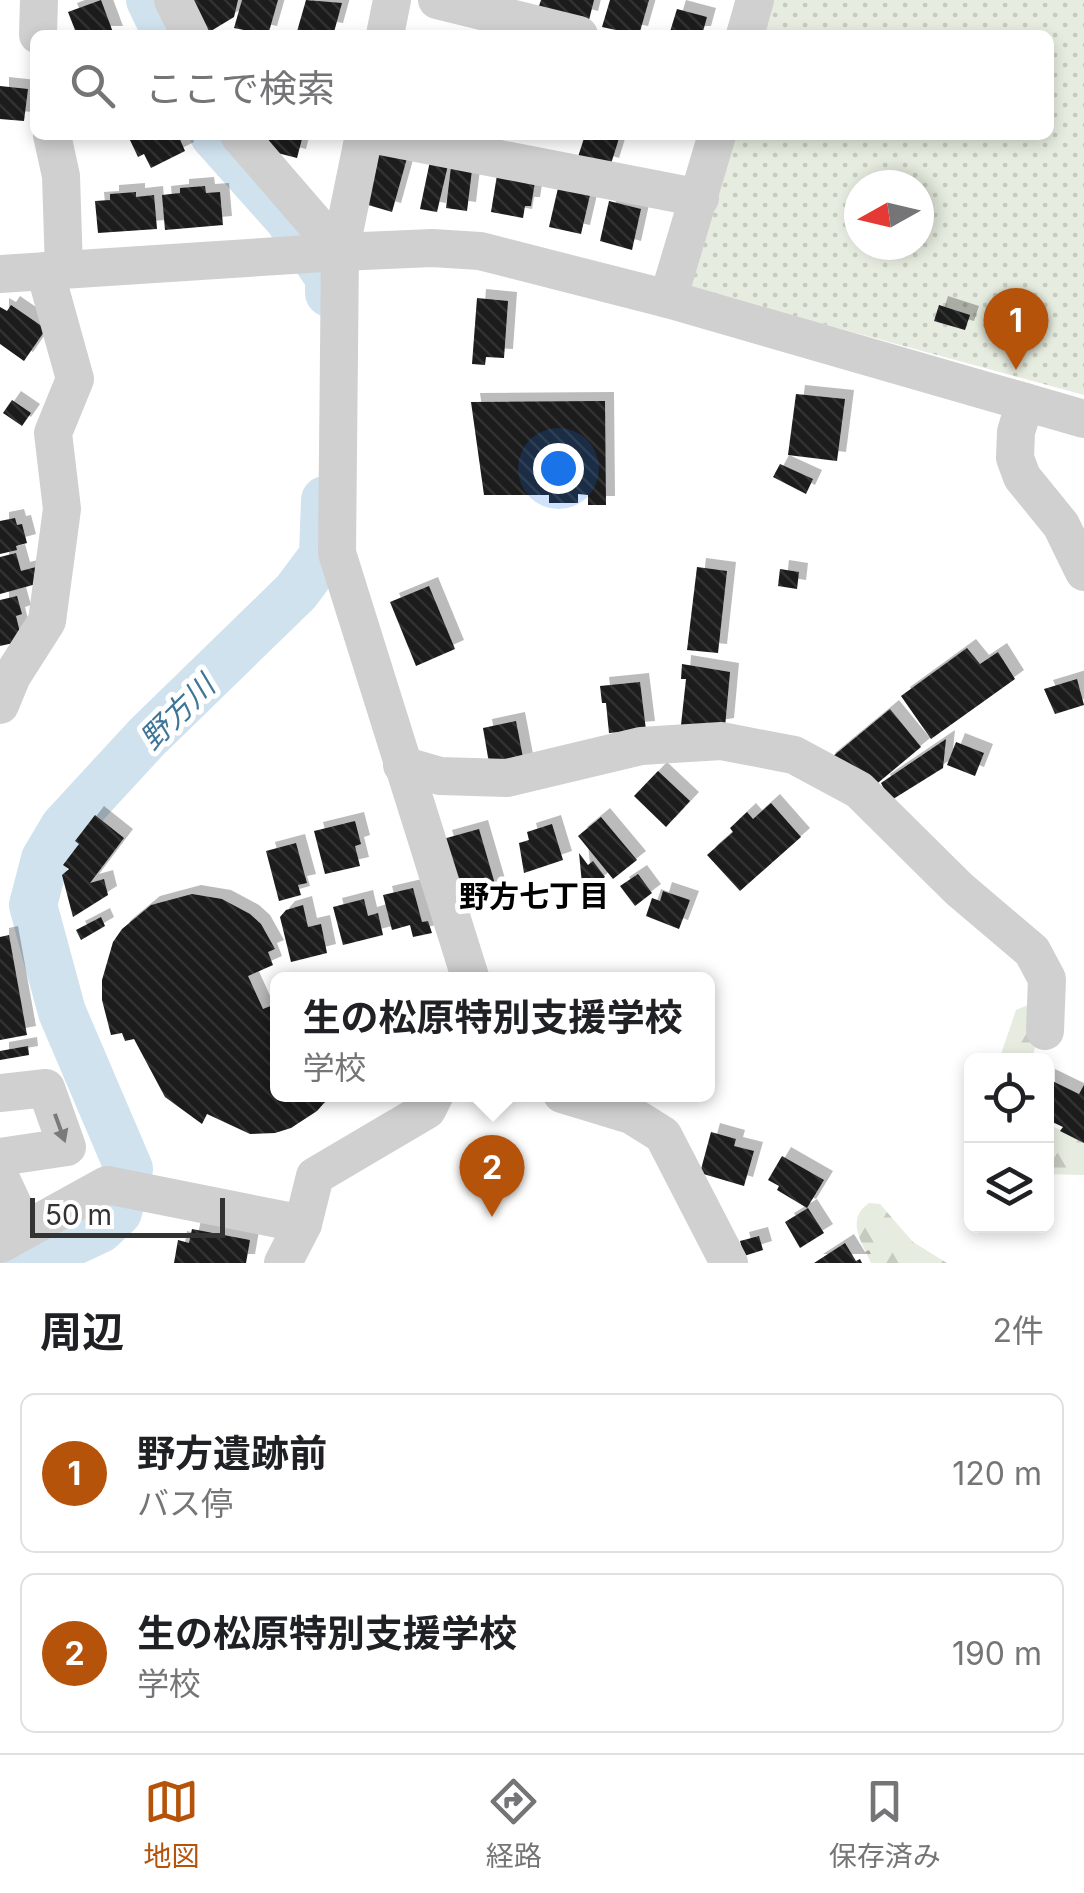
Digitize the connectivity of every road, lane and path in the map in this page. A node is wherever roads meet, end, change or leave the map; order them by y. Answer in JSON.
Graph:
{"nodes":[{"id":1,"x":39,"y":0,"type":"edge"},
{"id":2,"x":173,"y":0,"type":"edge"},
{"id":3,"x":392,"y":0,"type":"edge"},
{"id":4,"x":437,"y":0,"type":"edge"},
{"id":5,"x":755,"y":0,"type":"edge"},
{"id":6,"x":38,"y":30,"type":"edge"},
{"id":7,"x":188,"y":30,"type":"edge"},
{"id":8,"x":386,"y":30,"type":"edge"},
{"id":9,"x":559,"y":30,"type":"edge"},
{"id":10,"x":746,"y":30,"type":"edge"},
{"id":11,"x":53,"y":140,"type":"edge"},
{"id":12,"x":243,"y":140,"type":"edge"},
{"id":13,"x":363,"y":140,"type":"edge"},
{"id":14,"x":402,"y":140,"type":"edge"},
{"id":15,"x":716,"y":140,"type":"edge"},
{"id":16,"x":700,"y":198,"type":"junction"},
{"id":17,"x":340,"y":252,"type":"junction"},
{"id":18,"x":55,"y":270,"type":"junction"},
{"id":19,"x":0,"y":274,"type":"edge"},
{"id":20,"x":668,"y":299,"type":"junction"},
{"id":21,"x":1025,"y":402,"type":"junction"},
{"id":22,"x":1084,"y":419,"type":"edge"},
{"id":23,"x":1084,"y":572,"type":"edge"},
{"id":24,"x":0,"y":705,"type":"edge"},
{"id":25,"x":402,"y":765,"type":"junction"},
{"id":26,"x":468,"y":972,"type":"edge"},
{"id":27,"x":1044,"y":1031,"type":"dead end"},
{"id":28,"x":0,"y":1093,"type":"edge"},
{"id":29,"x":431,"y":1102,"type":"edge"},
{"id":30,"x":588,"y":1102,"type":"edge"},
{"id":31,"x":0,"y":1157,"type":"edge"},
{"id":32,"x":0,"y":1177,"type":"edge"},
{"id":33,"x":302,"y":1224,"type":"junction"},
{"id":34,"x":12,"y":1236,"type":"edge"},
{"id":35,"x":283,"y":1263,"type":"edge"},
{"id":36,"x":730,"y":1263,"type":"edge"}],
"edges":[{"from":1,"to":6,"type":"street"},
{"from":2,"to":7,"type":"street"},
{"from":3,"to":8,"type":"street"},
{"from":4,"to":9,"type":"street"},
{"from":5,"to":10,"type":"street"},
{"from":11,"to":18,"type":"street"},
{"from":12,"to":17,"type":"street"},
{"from":13,"to":17,"type":"street"},
{"from":14,"to":16,"type":"street"},
{"from":15,"to":16,"type":"street"},
{"from":16,"to":20,"type":"street"},
{"from":17,"to":18,"type":"street"},
{"from":17,"to":20,"type":"street"},
{"from":17,"to":25,"type":"street"},
{"from":18,"to":19,"type":"street"},
{"from":18,"to":24,"type":"street"},
{"from":20,"to":21,"type":"street"},
{"from":21,"to":22,"type":"street"},
{"from":21,"to":23,"type":"street"},
{"from":25,"to":26,"type":"street"},
{"from":25,"to":27,"type":"street"},
{"from":28,"to":31,"type":"street","one_way":true},
{"from":29,"to":33,"type":"street"},
{"from":30,"to":36,"type":"street"},
{"from":32,"to":34,"type":"street"},
{"from":33,"to":34,"type":"street"},
{"from":33,"to":35,"type":"street"}]}
